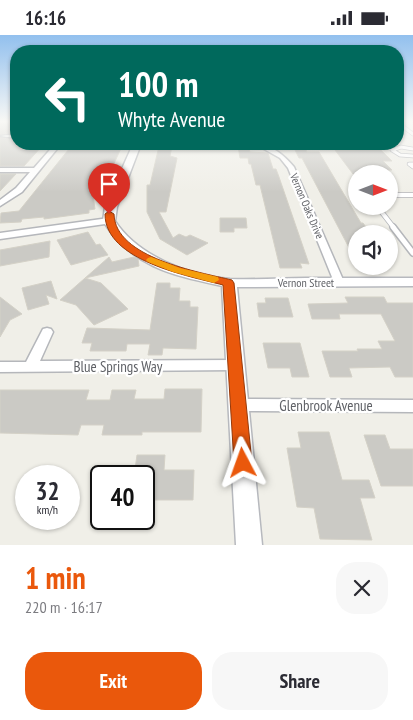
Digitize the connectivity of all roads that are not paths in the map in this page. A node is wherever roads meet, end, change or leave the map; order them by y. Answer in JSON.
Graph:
{"nodes":[{"id":1,"x":53,"y":150,"type":"edge"},
{"id":2,"x":135,"y":150,"type":"edge"},
{"id":3,"x":269,"y":150,"type":"edge"},
{"id":4,"x":392,"y":150,"type":"edge"},
{"id":5,"x":413,"y":156,"type":"edge"},
{"id":6,"x":36,"y":170,"type":"junction"},
{"id":7,"x":0,"y":171,"type":"edge"},
{"id":8,"x":398,"y":195,"type":"edge"},
{"id":9,"x":413,"y":195,"type":"edge"},
{"id":10,"x":0,"y":204,"type":"edge"},
{"id":11,"x":385,"y":215,"type":"edge"},
{"id":12,"x":110,"y":221,"type":"junction"},
{"id":13,"x":0,"y":236,"type":"edge"},
{"id":14,"x":413,"y":253,"type":"edge"},
{"id":15,"x":339,"y":282,"type":"junction"},
{"id":16,"x":413,"y":282,"type":"edge"},
{"id":17,"x":228,"y":283,"type":"junction"},
{"id":18,"x":47,"y":332,"type":"dead end"},
{"id":19,"x":235,"y":365,"type":"junction"},
{"id":20,"x":0,"y":367,"type":"edge"},
{"id":21,"x":30,"y":367,"type":"junction"},
{"id":22,"x":238,"y":405,"type":"junction"},
{"id":23,"x":413,"y":406,"type":"edge"},
{"id":24,"x":249,"y":545,"type":"edge"}],
"edges":[{"from":1,"to":6,"type":"street"},
{"from":2,"to":12,"type":"street"},
{"from":3,"to":15,"type":"street","name":"Vernon Oaks Drive"},
{"from":4,"to":5,"type":"lane"},
{"from":6,"to":7,"type":"street"},
{"from":6,"to":10,"type":"street"},
{"from":8,"to":9,"type":"lane"},
{"from":11,"to":14,"type":"lane"},
{"from":12,"to":13,"type":"street"},
{"from":12,"to":17,"type":"street","name":"Vernon Street"},
{"from":15,"to":16,"type":"street","name":"Vernon Street"},
{"from":15,"to":17,"type":"street","name":"Vernon Street"},
{"from":17,"to":19,"type":"street"},
{"from":18,"to":21,"type":"street"},
{"from":19,"to":21,"type":"street","name":"Blue Springs Way"},
{"from":19,"to":22,"type":"street"},
{"from":20,"to":21,"type":"street","name":"Blue Springs Way"},
{"from":22,"to":23,"type":"street","name":"Glenbrook Avenue"},
{"from":22,"to":24,"type":"street"}]}
